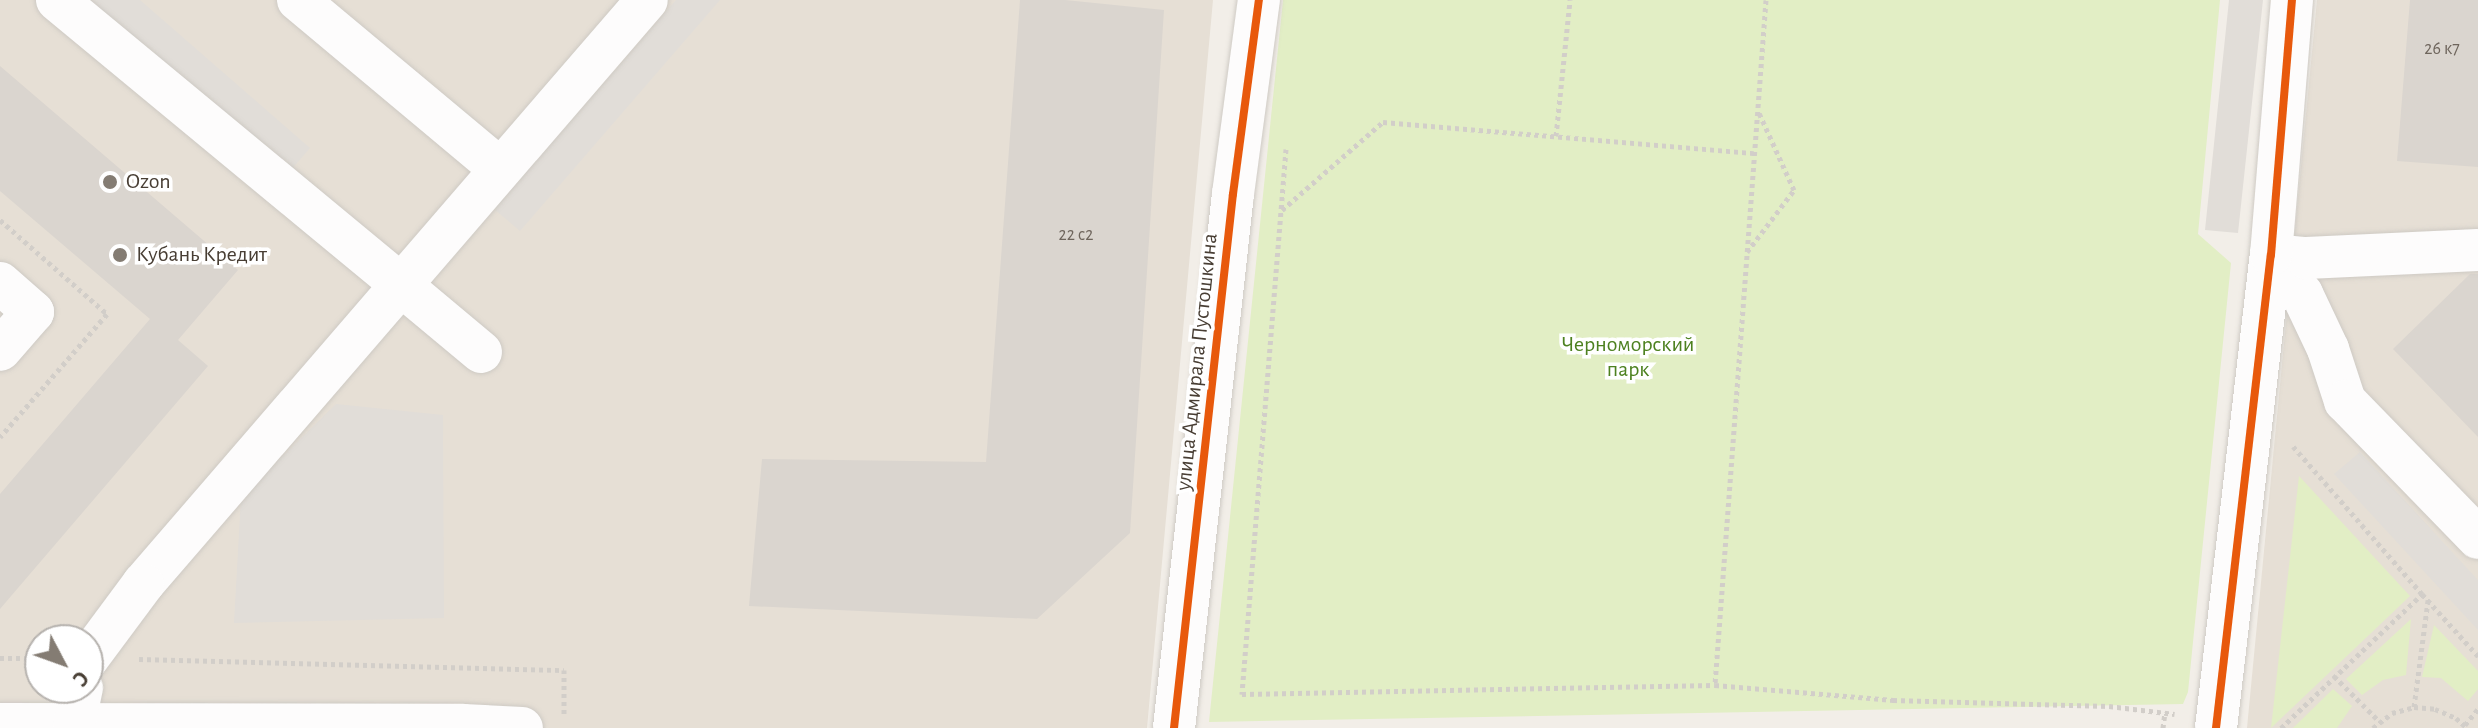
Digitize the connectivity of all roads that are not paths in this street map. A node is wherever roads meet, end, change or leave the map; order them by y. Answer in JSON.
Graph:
{"nodes":[{"id":1,"x":57,"y":0,"type":"edge"},
{"id":2,"x":298,"y":0,"type":"edge"},
{"id":3,"x":647,"y":0,"type":"edge"},
{"id":4,"x":1259,"y":0,"type":"edge"},
{"id":5,"x":2292,"y":0,"type":"edge"},
{"id":6,"x":500,"y":169,"type":"junction"},
{"id":7,"x":2478,"y":250,"type":"edge"},
{"id":8,"x":2271,"y":255,"type":"junction"},
{"id":9,"x":0,"y":283,"type":"edge"},
{"id":10,"x":401,"y":285,"type":"junction"},
{"id":11,"x":0,"y":350,"type":"edge"},
{"id":12,"x":481,"y":352,"type":"dead end"},
{"id":13,"x":2478,"y":538,"type":"edge"},
{"id":14,"x":104,"y":636,"type":"edge"},
{"id":15,"x":78,"y":706,"type":"edge"},
{"id":16,"x":0,"y":724,"type":"edge"},
{"id":17,"x":522,"y":728,"type":"edge"},
{"id":18,"x":1174,"y":728,"type":"edge"},
{"id":19,"x":2216,"y":728,"type":"edge"}],
"edges":[{"from":1,"to":10,"type":"street"},
{"from":2,"to":6,"type":"street"},
{"from":3,"to":6,"type":"street"},
{"from":4,"to":18,"type":"street","name":"улица Адмирала Пустошкина"},
{"from":5,"to":8,"type":"street"},
{"from":6,"to":10,"type":"street"},
{"from":7,"to":8,"type":"street"},
{"from":8,"to":13,"type":"street"},
{"from":8,"to":19,"type":"street"},
{"from":9,"to":11,"type":"street"},
{"from":10,"to":12,"type":"street"},
{"from":10,"to":14,"type":"street"},
{"from":15,"to":16,"type":"street"},
{"from":15,"to":17,"type":"street"}]}
